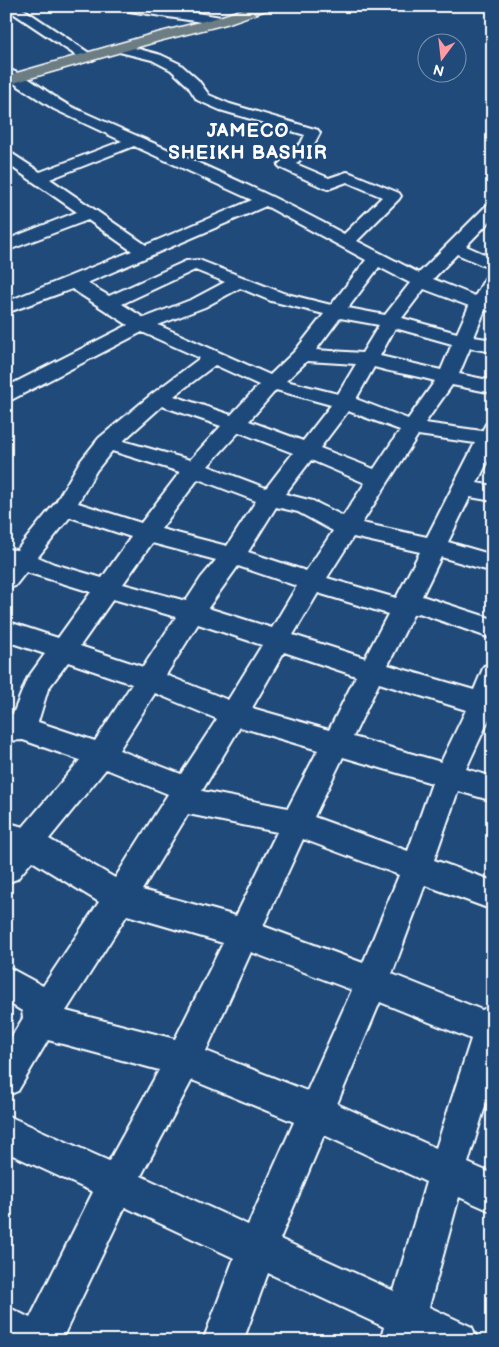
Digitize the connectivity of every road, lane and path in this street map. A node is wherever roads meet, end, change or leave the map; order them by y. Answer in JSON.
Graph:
{"nodes":[{"id":1,"x":11,"y":6,"type":"edge"},
{"id":2,"x":122,"y":6,"type":"edge"},
{"id":3,"x":265,"y":6,"type":"edge"},
{"id":4,"x":221,"y":21,"type":"junction"},
{"id":5,"x":120,"y":48,"type":"junction"},
{"id":6,"x":88,"y":57,"type":"junction"},
{"id":7,"x":10,"y":77,"type":"edge"},
{"id":8,"x":134,"y":141,"type":"junction"},
{"id":9,"x":6,"y":156,"type":"edge"},
{"id":10,"x":40,"y":178,"type":"junction"},
{"id":11,"x":266,"y":200,"type":"junction"},
{"id":12,"x":90,"y":213,"type":"junction"},
{"id":13,"x":488,"y":218,"type":"edge"},
{"id":14,"x":346,"y":242,"type":"junction"},
{"id":15,"x":6,"y":246,"type":"edge"},
{"id":16,"x":455,"y":247,"type":"junction"},
{"id":17,"x":144,"y":251,"type":"junction"},
{"id":18,"x":376,"y":259,"type":"junction"},
{"id":19,"x":493,"y":265,"type":"edge"},
{"id":20,"x":493,"y":279,"type":"edge"},
{"id":21,"x":421,"y":281,"type":"junction"},
{"id":22,"x":74,"y":282,"type":"junction"},
{"id":23,"x":238,"y":282,"type":"junction"},
{"id":24,"x":108,"y":304,"type":"junction"},
{"id":25,"x":486,"y":305,"type":"edge"},
{"id":26,"x":6,"y":308,"type":"edge"},
{"id":27,"x":335,"y":312,"type":"junction"},
{"id":28,"x":390,"y":321,"type":"junction"},
{"id":29,"x":142,"y":325,"type":"junction"},
{"id":30,"x":463,"y":341,"type":"junction"},
{"id":31,"x":493,"y":346,"type":"edge"},
{"id":32,"x":302,"y":356,"type":"junction"},
{"id":33,"x":212,"y":358,"type":"junction"},
{"id":34,"x":368,"y":359,"type":"junction"},
{"id":35,"x":6,"y":375,"type":"edge"},
{"id":36,"x":447,"y":378,"type":"junction"},
{"id":37,"x":272,"y":383,"type":"junction"},
{"id":38,"x":493,"y":387,"type":"edge"},
{"id":39,"x":14,"y":392,"type":"edge"},
{"id":40,"x":159,"y":398,"type":"junction"},
{"id":41,"x":344,"y":402,"type":"junction"},
{"id":42,"x":235,"y":423,"type":"junction"},
{"id":43,"x":413,"y":428,"type":"junction"},
{"id":44,"x":491,"y":435,"type":"edge"},
{"id":45,"x":107,"y":443,"type":"junction"},
{"id":46,"x":307,"y":450,"type":"junction"},
{"id":47,"x":194,"y":469,"type":"junction"},
{"id":48,"x":379,"y":480,"type":"junction"},
{"id":49,"x":478,"y":491,"type":"edge"},
{"id":50,"x":270,"y":498,"type":"junction"},
{"id":51,"x":64,"y":508,"type":"junction"},
{"id":52,"x":347,"y":528,"type":"junction"},
{"id":53,"x":146,"y":532,"type":"junction"},
{"id":54,"x":435,"y":547,"type":"junction"},
{"id":55,"x":233,"y":556,"type":"junction"},
{"id":56,"x":14,"y":558,"type":"edge"},
{"id":57,"x":493,"y":564,"type":"edge"},
{"id":58,"x":6,"y":580,"type":"edge"},
{"id":59,"x":312,"y":582,"type":"junction"},
{"id":60,"x":107,"y":589,"type":"junction"},
{"id":61,"x":402,"y":609,"type":"junction"},
{"id":62,"x":191,"y":612,"type":"junction"},
{"id":63,"x":493,"y":629,"type":"edge"},
{"id":64,"x":6,"y":631,"type":"edge"},
{"id":65,"x":277,"y":640,"type":"junction"},
{"id":66,"x":63,"y":651,"type":"junction"},
{"id":67,"x":373,"y":671,"type":"junction"},
{"id":68,"x":493,"y":673,"type":"edge"},
{"id":69,"x":151,"y":680,"type":"junction"},
{"id":70,"x":487,"y":706,"type":"edge"},
{"id":71,"x":234,"y":714,"type":"junction"},
{"id":72,"x":11,"y":728,"type":"edge"},
{"id":73,"x":337,"y":744,"type":"junction"},
{"id":74,"x":102,"y":755,"type":"junction"},
{"id":75,"x":449,"y":776,"type":"junction"},
{"id":76,"x":493,"y":789,"type":"edge"},
{"id":77,"x":181,"y":800,"type":"junction"},
{"id":78,"x":296,"y":823,"type":"junction"},
{"id":79,"x":17,"y":839,"type":"edge"},
{"id":80,"x":417,"y":867,"type":"junction"},
{"id":81,"x":6,"y":869,"type":"edge"},
{"id":82,"x":493,"y":896,"type":"edge"},
{"id":83,"x":120,"y":898,"type":"junction"},
{"id":84,"x":242,"y":933,"type":"junction"},
{"id":85,"x":6,"y":982,"type":"edge"},
{"id":86,"x":372,"y":982,"type":"junction"},
{"id":87,"x":40,"y":1021,"type":"junction"},
{"id":88,"x":492,"y":1027,"type":"edge"},
{"id":89,"x":184,"y":1058,"type":"junction"},
{"id":90,"x":6,"y":1079,"type":"edge"},
{"id":91,"x":316,"y":1113,"type":"junction"},
{"id":92,"x":6,"y":1133,"type":"edge"},
{"id":93,"x":447,"y":1172,"type":"junction"},
{"id":94,"x":117,"y":1184,"type":"junction"},
{"id":95,"x":493,"y":1193,"type":"edge"},
{"id":96,"x":257,"y":1249,"type":"junction"},
{"id":97,"x":6,"y":1326,"type":"edge"},
{"id":98,"x":404,"y":1329,"type":"edge"},
{"id":99,"x":28,"y":1341,"type":"edge"},
{"id":100,"x":40,"y":1341,"type":"edge"},
{"id":101,"x":223,"y":1341,"type":"edge"},
{"id":102,"x":458,"y":1341,"type":"edge"}],
"edges":[{"from":1,"to":6,"type":"street"},
{"from":2,"to":4,"type":"street"},
{"from":3,"to":4,"type":"main road"},
{"from":4,"to":5,"type":"main road"},
{"from":5,"to":6,"type":"main road"},
{"from":5,"to":14,"type":"street"},
{"from":6,"to":7,"type":"main road"},
{"from":7,"to":8,"type":"street"},
{"from":8,"to":10,"type":"street"},
{"from":8,"to":11,"type":"street"},
{"from":9,"to":10,"type":"street"},
{"from":10,"to":12,"type":"street"},
{"from":11,"to":14,"type":"street"},
{"from":11,"to":17,"type":"street"},
{"from":12,"to":15,"type":"street"},
{"from":12,"to":17,"type":"street"},
{"from":13,"to":16,"type":"street"},
{"from":14,"to":18,"type":"street"},
{"from":16,"to":19,"type":"street"},
{"from":16,"to":21,"type":"street"},
{"from":17,"to":22,"type":"street"},
{"from":18,"to":21,"type":"street"},
{"from":18,"to":27,"type":"street"},
{"from":20,"to":25,"type":"street"},
{"from":21,"to":25,"type":"street"},
{"from":21,"to":28,"type":"street"},
{"from":22,"to":24,"type":"street"},
{"from":22,"to":26,"type":"street"},
{"from":23,"to":24,"type":"street"},
{"from":23,"to":27,"type":"street"},
{"from":23,"to":29,"type":"street"},
{"from":24,"to":29,"type":"street"},
{"from":25,"to":30,"type":"street"},
{"from":27,"to":28,"type":"street"},
{"from":27,"to":32,"type":"street"},
{"from":28,"to":30,"type":"street"},
{"from":28,"to":34,"type":"street"},
{"from":29,"to":33,"type":"street"},
{"from":29,"to":39,"type":"street"},
{"from":30,"to":31,"type":"street"},
{"from":30,"to":36,"type":"street"},
{"from":32,"to":34,"type":"street"},
{"from":32,"to":37,"type":"street"},
{"from":33,"to":37,"type":"street"},
{"from":33,"to":40,"type":"street"},
{"from":34,"to":36,"type":"street"},
{"from":34,"to":41,"type":"street"},
{"from":35,"to":39,"type":"street"},
{"from":36,"to":38,"type":"street"},
{"from":36,"to":43,"type":"street"},
{"from":37,"to":41,"type":"street"},
{"from":37,"to":42,"type":"street"},
{"from":40,"to":42,"type":"street"},
{"from":40,"to":45,"type":"street"},
{"from":41,"to":43,"type":"street"},
{"from":41,"to":46,"type":"street"},
{"from":42,"to":46,"type":"street"},
{"from":42,"to":47,"type":"street"},
{"from":43,"to":44,"type":"street"},
{"from":43,"to":48,"type":"street"},
{"from":44,"to":49,"type":"street"},
{"from":45,"to":47,"type":"street"},
{"from":45,"to":51,"type":"street"},
{"from":46,"to":48,"type":"street"},
{"from":46,"to":50,"type":"street"},
{"from":47,"to":50,"type":"street"},
{"from":47,"to":53,"type":"street"},
{"from":48,"to":52,"type":"street"},
{"from":49,"to":54,"type":"street"},
{"from":50,"to":52,"type":"street"},
{"from":50,"to":55,"type":"street"},
{"from":51,"to":53,"type":"street"},
{"from":51,"to":56,"type":"street"},
{"from":52,"to":54,"type":"street"},
{"from":52,"to":59,"type":"street"},
{"from":53,"to":55,"type":"street"},
{"from":53,"to":60,"type":"street"},
{"from":54,"to":57,"type":"street"},
{"from":54,"to":61,"type":"street"},
{"from":55,"to":59,"type":"street"},
{"from":55,"to":62,"type":"street"},
{"from":56,"to":58,"type":"street"},
{"from":56,"to":60,"type":"street"},
{"from":59,"to":61,"type":"street"},
{"from":59,"to":65,"type":"street"},
{"from":60,"to":62,"type":"street"},
{"from":60,"to":66,"type":"street"},
{"from":61,"to":63,"type":"street"},
{"from":61,"to":67,"type":"street"},
{"from":62,"to":65,"type":"street"},
{"from":62,"to":69,"type":"street"},
{"from":64,"to":66,"type":"street"},
{"from":65,"to":67,"type":"street"},
{"from":65,"to":71,"type":"street"},
{"from":66,"to":69,"type":"street"},
{"from":66,"to":72,"type":"street"},
{"from":67,"to":70,"type":"street"},
{"from":67,"to":73,"type":"street"},
{"from":68,"to":70,"type":"street"},
{"from":69,"to":71,"type":"street"},
{"from":69,"to":74,"type":"street"},
{"from":70,"to":75,"type":"street"},
{"from":71,"to":73,"type":"street"},
{"from":71,"to":77,"type":"street"},
{"from":72,"to":74,"type":"street"},
{"from":73,"to":75,"type":"street"},
{"from":73,"to":78,"type":"street"},
{"from":74,"to":77,"type":"street"},
{"from":74,"to":79,"type":"street"},
{"from":75,"to":76,"type":"street"},
{"from":75,"to":80,"type":"street"},
{"from":77,"to":78,"type":"street"},
{"from":77,"to":83,"type":"street"},
{"from":78,"to":80,"type":"street"},
{"from":78,"to":84,"type":"street"},
{"from":79,"to":81,"type":"street"},
{"from":79,"to":83,"type":"street"},
{"from":80,"to":82,"type":"street"},
{"from":80,"to":86,"type":"street"},
{"from":83,"to":84,"type":"street"},
{"from":83,"to":87,"type":"street"},
{"from":84,"to":86,"type":"street"},
{"from":84,"to":89,"type":"street"},
{"from":85,"to":87,"type":"street"},
{"from":86,"to":88,"type":"street"},
{"from":86,"to":91,"type":"street"},
{"from":87,"to":89,"type":"street"},
{"from":87,"to":90,"type":"street"},
{"from":88,"to":93,"type":"street"},
{"from":89,"to":91,"type":"street"},
{"from":89,"to":94,"type":"street"},
{"from":91,"to":93,"type":"street"},
{"from":91,"to":96,"type":"street"},
{"from":92,"to":94,"type":"street"},
{"from":93,"to":95,"type":"street"},
{"from":93,"to":98,"type":"street"},
{"from":94,"to":96,"type":"street"},
{"from":94,"to":100,"type":"street"},
{"from":96,"to":98,"type":"street"},
{"from":96,"to":101,"type":"street"},
{"from":97,"to":99,"type":"street"},
{"from":98,"to":102,"type":"street"}]}
